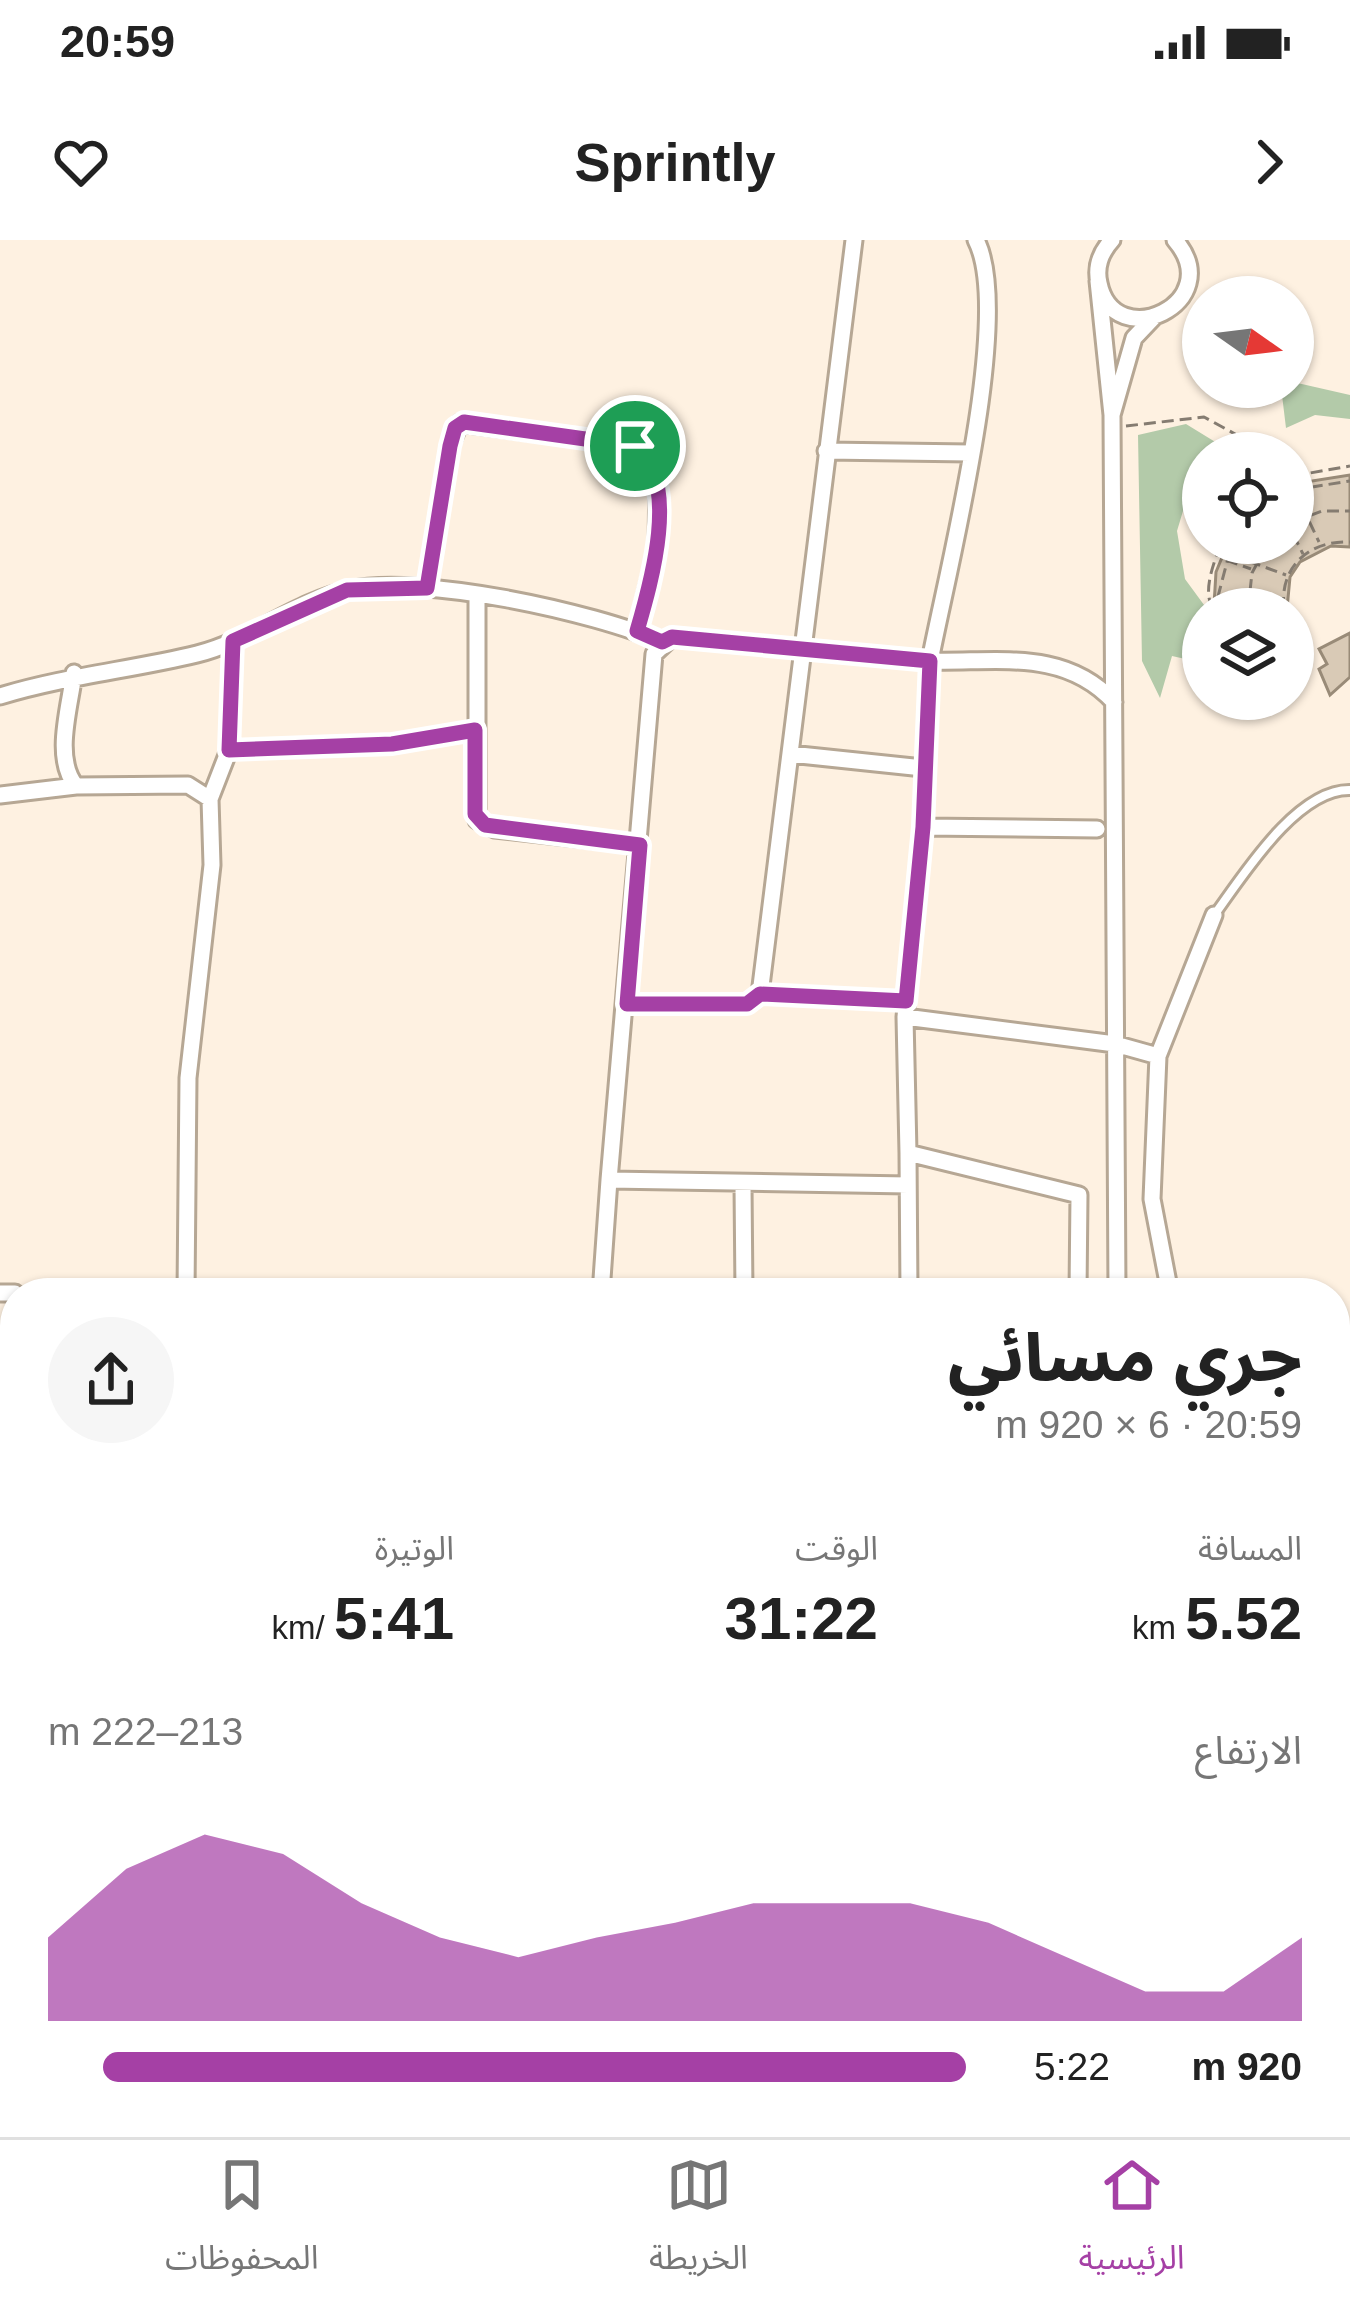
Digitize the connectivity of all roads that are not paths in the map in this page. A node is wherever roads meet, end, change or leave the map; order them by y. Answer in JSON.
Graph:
{"nodes":[{"id":1,"x":854,"y":240,"type":"edge"},
{"id":2,"x":976,"y":240,"type":"edge"},
{"id":3,"x":1112,"y":240,"type":"edge"},
{"id":4,"x":1174,"y":240,"type":"edge"},
{"id":5,"x":1098,"y":281,"type":"junction"},
{"id":6,"x":1153,"y":318,"type":"junction"},
{"id":7,"x":1112,"y":421,"type":"junction"},
{"id":8,"x":826,"y":451,"type":"junction"},
{"id":9,"x":970,"y":453,"type":"junction"},
{"id":10,"x":427,"y":588,"type":"junction"},
{"id":11,"x":477,"y":598,"type":"junction"},
{"id":12,"x":637,"y":631,"type":"junction"},
{"id":13,"x":233,"y":641,"type":"junction"},
{"id":14,"x":662,"y":642,"type":"junction"},
{"id":15,"x":801,"y":649,"type":"junction"},
{"id":16,"x":930,"y":661,"type":"junction"},
{"id":17,"x":74,"y":674,"type":"junction"},
{"id":18,"x":0,"y":696,"type":"edge"},
{"id":19,"x":1114,"y":702,"type":"junction"},
{"id":20,"x":475,"y":730,"type":"junction"},
{"id":21,"x":229,"y":750,"type":"junction"},
{"id":22,"x":790,"y":754,"type":"junction"},
{"id":23,"x":923,"y":768,"type":"junction"},
{"id":24,"x":76,"y":786,"type":"junction"},
{"id":25,"x":1350,"y":790,"type":"edge"},
{"id":26,"x":0,"y":795,"type":"edge"},
{"id":27,"x":210,"y":799,"type":"junction"},
{"id":28,"x":923,"y":827,"type":"junction"},
{"id":29,"x":1097,"y":829,"type":"dead end"},
{"id":30,"x":640,"y":845,"type":"junction"},
{"id":31,"x":1214,"y":915,"type":"joint"},
{"id":32,"x":760,"y":994,"type":"junction"},
{"id":33,"x":627,"y":1004,"type":"junction"},
{"id":34,"x":905,"y":1009,"type":"junction"},
{"id":35,"x":1115,"y":1044,"type":"junction"},
{"id":36,"x":1158,"y":1056,"type":"junction"},
{"id":37,"x":908,"y":1153,"type":"junction"},
{"id":38,"x":609,"y":1180,"type":"junction"},
{"id":39,"x":743,"y":1185,"type":"junction"},
{"id":40,"x":908,"y":1185,"type":"junction"},
{"id":41,"x":186,"y":1278,"type":"edge"},
{"id":42,"x":602,"y":1278,"type":"edge"},
{"id":43,"x":744,"y":1278,"type":"edge"},
{"id":44,"x":909,"y":1278,"type":"edge"},
{"id":45,"x":1078,"y":1278,"type":"edge"},
{"id":46,"x":1117,"y":1278,"type":"edge"},
{"id":47,"x":1167,"y":1278,"type":"edge"}],
"edges":[{"from":1,"to":8,"type":"street"},
{"from":2,"to":9,"type":"street"},
{"from":3,"to":5,"type":"street"},
{"from":4,"to":6,"type":"street"},
{"from":5,"to":6,"type":"street"},
{"from":5,"to":7,"type":"street"},
{"from":6,"to":7,"type":"street"},
{"from":7,"to":19,"type":"street"},
{"from":8,"to":9,"type":"street"},
{"from":8,"to":15,"type":"street"},
{"from":9,"to":16,"type":"street"},
{"from":10,"to":11,"type":"street"},
{"from":10,"to":12,"type":"street"},
{"from":10,"to":13,"type":"street"},
{"from":11,"to":12,"type":"street"},
{"from":11,"to":20,"type":"street"},
{"from":12,"to":14,"type":"street"},
{"from":13,"to":17,"type":"street"},
{"from":13,"to":21,"type":"street"},
{"from":14,"to":15,"type":"street"},
{"from":14,"to":30,"type":"street"},
{"from":15,"to":16,"type":"street"},
{"from":15,"to":22,"type":"street"},
{"from":16,"to":19,"type":"street"},
{"from":16,"to":23,"type":"street"},
{"from":17,"to":18,"type":"street"},
{"from":17,"to":24,"type":"street"},
{"from":19,"to":35,"type":"street"},
{"from":20,"to":21,"type":"street"},
{"from":20,"to":30,"type":"street"},
{"from":21,"to":27,"type":"street"},
{"from":22,"to":23,"type":"street"},
{"from":22,"to":32,"type":"street"},
{"from":23,"to":28,"type":"street"},
{"from":24,"to":26,"type":"street"},
{"from":24,"to":27,"type":"street"},
{"from":25,"to":31,"type":"lane"},
{"from":27,"to":41,"type":"street"},
{"from":28,"to":29,"type":"street"},
{"from":28,"to":34,"type":"street"},
{"from":30,"to":33,"type":"street"},
{"from":31,"to":36,"type":"street"},
{"from":32,"to":33,"type":"street"},
{"from":32,"to":34,"type":"street"},
{"from":33,"to":38,"type":"street"},
{"from":34,"to":35,"type":"street"},
{"from":34,"to":37,"type":"street"},
{"from":35,"to":36,"type":"street"},
{"from":35,"to":46,"type":"street"},
{"from":36,"to":47,"type":"street"},
{"from":37,"to":40,"type":"street"},
{"from":37,"to":45,"type":"street"},
{"from":38,"to":39,"type":"street"},
{"from":38,"to":42,"type":"street"},
{"from":39,"to":40,"type":"street"},
{"from":39,"to":43,"type":"street"},
{"from":40,"to":44,"type":"street"}]}
